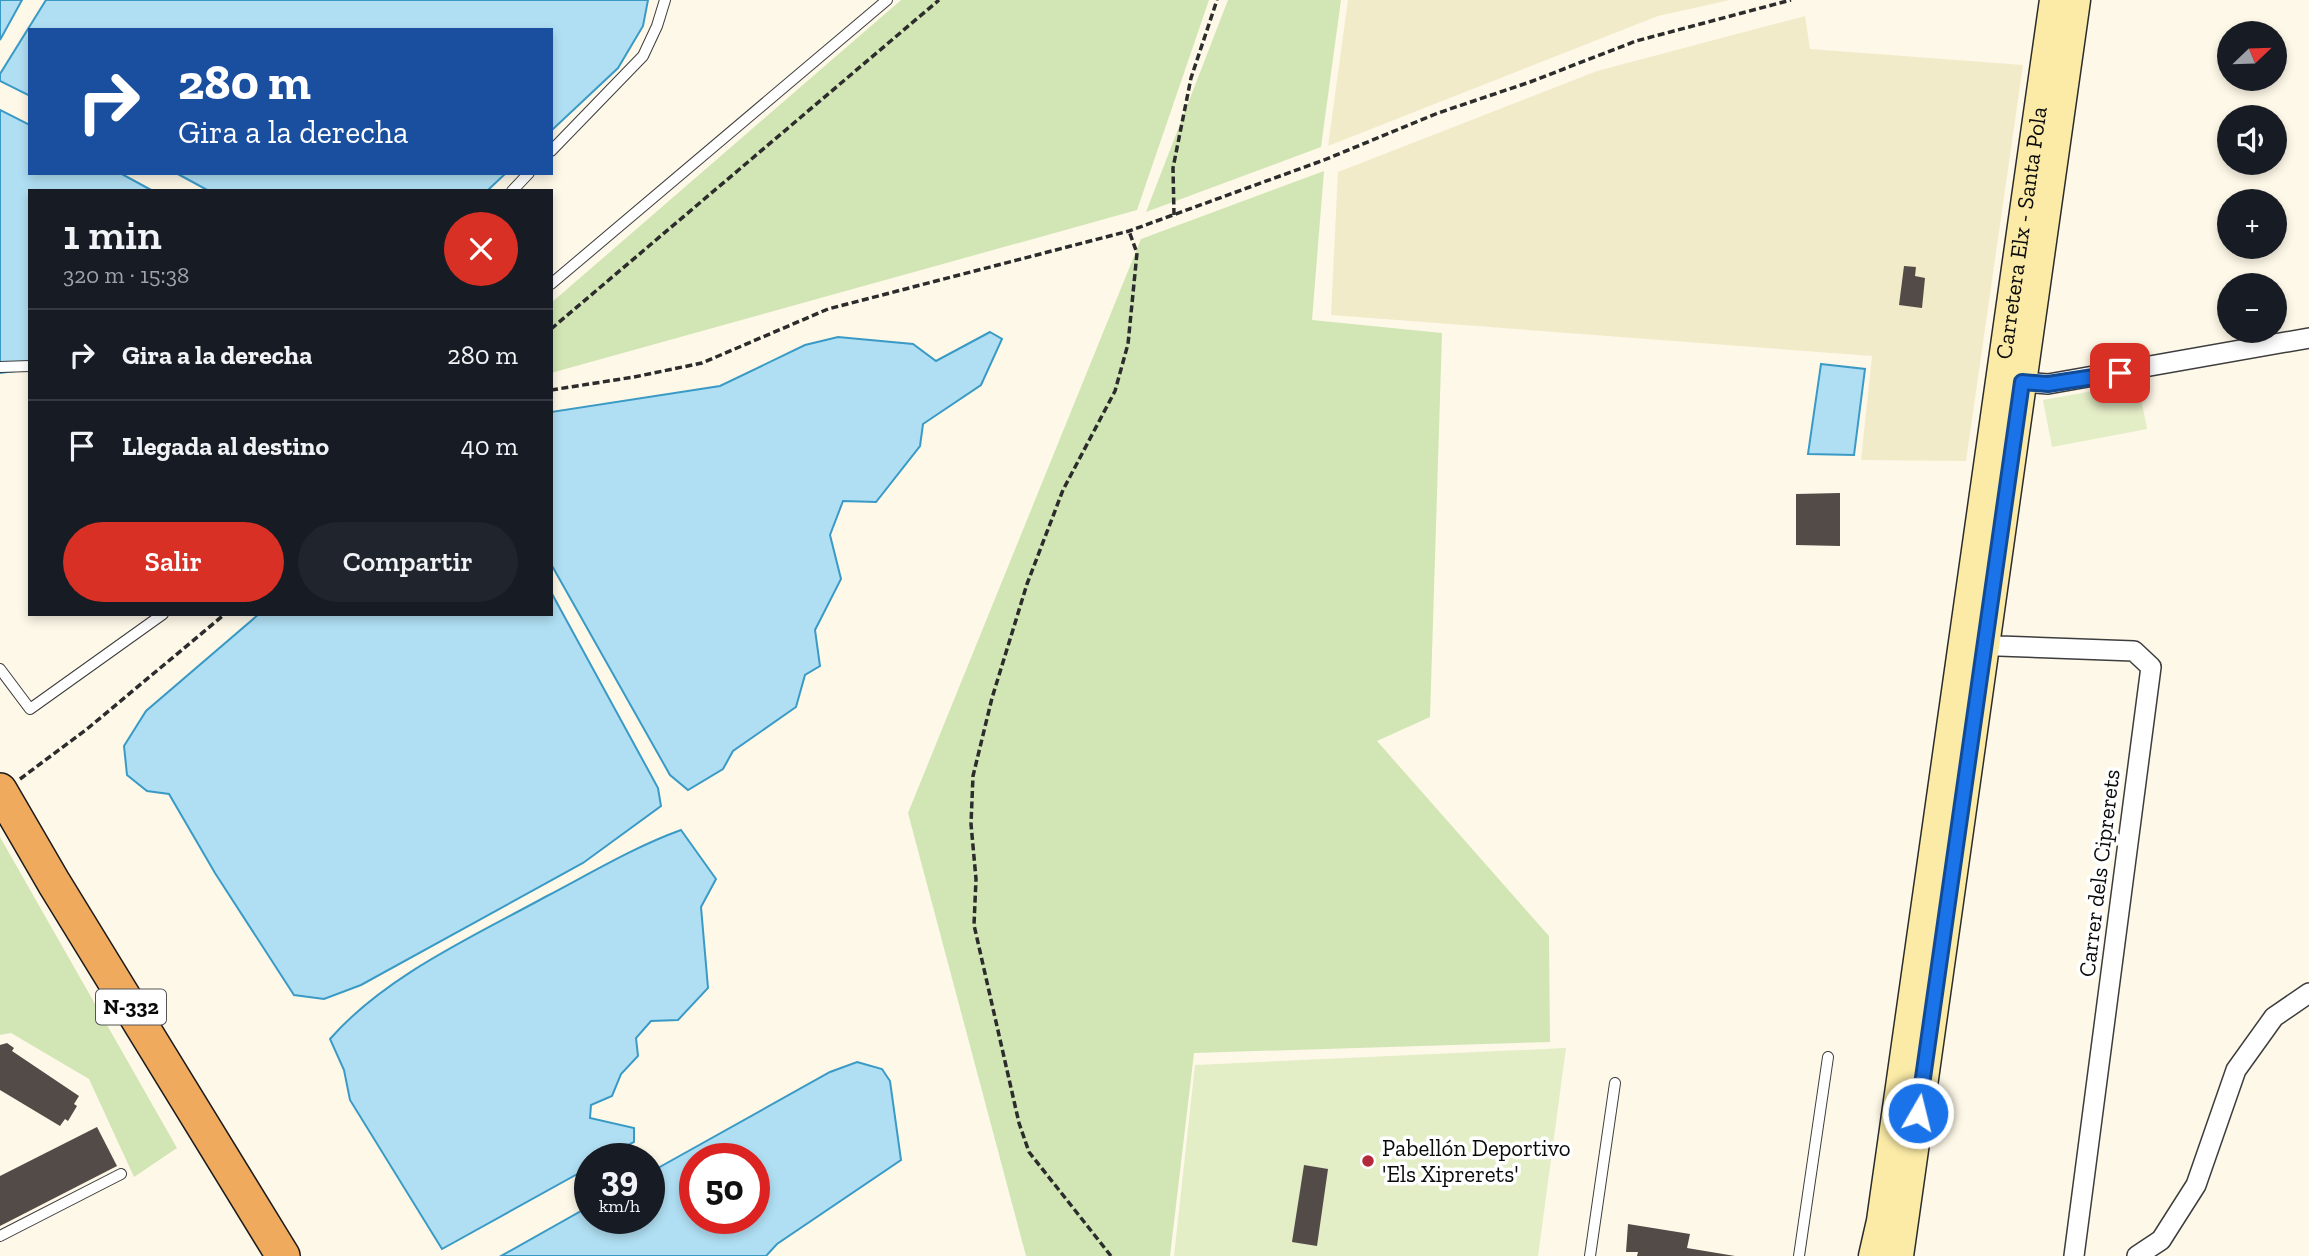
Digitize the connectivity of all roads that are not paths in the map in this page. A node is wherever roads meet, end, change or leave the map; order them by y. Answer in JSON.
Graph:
{"nodes":[{"id":1,"x":665,"y":0,"type":"edge"},
{"id":2,"x":887,"y":0,"type":"edge"},
{"id":3,"x":2054,"y":0,"type":"edge"},
{"id":4,"x":2076,"y":0,"type":"edge"},
{"id":5,"x":553,"y":149,"type":"edge"},
{"id":6,"x":527,"y":175,"type":"edge"},
{"id":7,"x":514,"y":189,"type":"edge"},
{"id":8,"x":553,"y":282,"type":"edge"},
{"id":9,"x":2309,"y":338,"type":"edge"},
{"id":10,"x":28,"y":366,"type":"edge"},
{"id":11,"x":0,"y":367,"type":"edge"},
{"id":12,"x":2022,"y":382,"type":"junction"},
{"id":13,"x":160,"y":616,"type":"edge"},
{"id":14,"x":1985,"y":644,"type":"junction"},
{"id":15,"x":0,"y":669,"type":"edge"},
{"id":16,"x":1,"y":791,"type":"edge"},
{"id":17,"x":2309,"y":993,"type":"edge"},
{"id":18,"x":1828,"y":1057,"type":"dead end"},
{"id":19,"x":1615,"y":1083,"type":"dead end"},
{"id":20,"x":121,"y":1174,"type":"dead end"},
{"id":21,"x":0,"y":1236,"type":"edge"},
{"id":22,"x":283,"y":1256,"type":"edge"},
{"id":23,"x":1590,"y":1256,"type":"edge"},
{"id":24,"x":1799,"y":1256,"type":"edge"},
{"id":25,"x":1874,"y":1256,"type":"edge"},
{"id":26,"x":1899,"y":1256,"type":"edge"},
{"id":27,"x":2074,"y":1256,"type":"edge"},
{"id":28,"x":2137,"y":1256,"type":"edge"}],
"edges":[{"from":1,"to":5,"type":"lane"},
{"from":2,"to":8,"type":"lane"},
{"from":3,"to":25,"type":"main road","name":"Carretera Elx - Santa Pola"},
{"from":4,"to":12,"type":"main road","name":"Carretera Elx - Santa Pola"},
{"from":6,"to":7,"type":"lane"},
{"from":9,"to":12,"type":"street"},
{"from":10,"to":11,"type":"lane"},
{"from":12,"to":14,"type":"main road","name":"Carretera Elx - Santa Pola"},
{"from":13,"to":15,"type":"lane"},
{"from":14,"to":26,"type":"main road","name":"Carretera Elx - Santa Pola"},
{"from":14,"to":27,"type":"street","name":"Carrer dels Ciprerets"},
{"from":16,"to":22,"type":"highway","number":"N-332"},
{"from":17,"to":28,"type":"street"},
{"from":18,"to":24,"type":"lane"},
{"from":19,"to":23,"type":"lane"},
{"from":20,"to":21,"type":"lane"}]}
